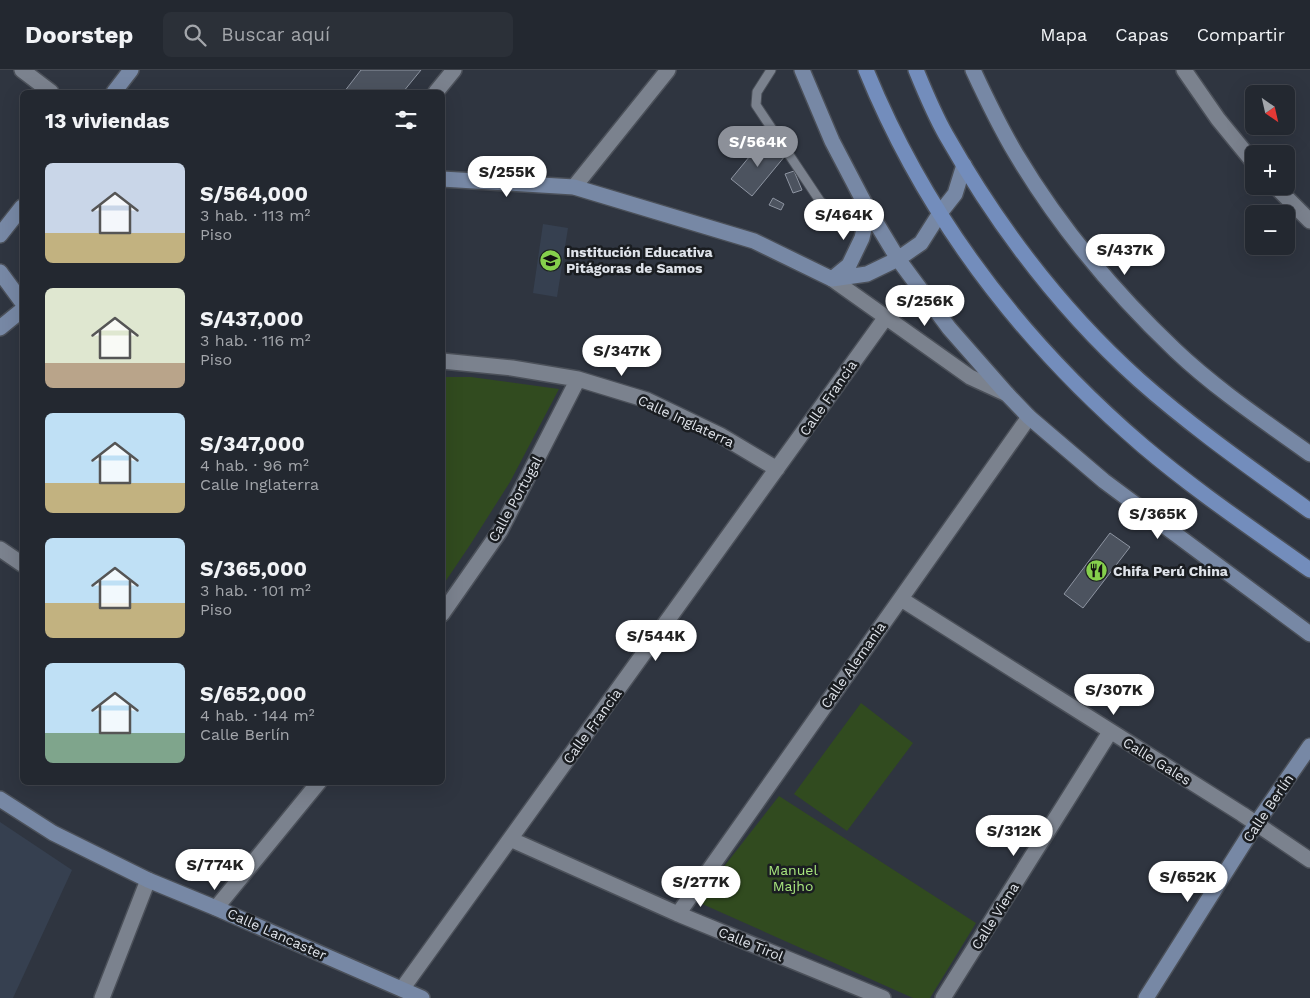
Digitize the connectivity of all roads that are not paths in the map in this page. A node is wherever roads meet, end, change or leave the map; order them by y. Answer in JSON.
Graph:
{"nodes":[{"id":1,"x":22,"y":70,"type":"edge"},
{"id":2,"x":131,"y":70,"type":"edge"},
{"id":3,"x":454,"y":70,"type":"edge"},
{"id":4,"x":668,"y":70,"type":"edge"},
{"id":5,"x":771,"y":70,"type":"edge"},
{"id":6,"x":802,"y":70,"type":"edge"},
{"id":7,"x":866,"y":70,"type":"edge"},
{"id":8,"x":916,"y":70,"type":"edge"},
{"id":9,"x":973,"y":70,"type":"edge"},
{"id":10,"x":1184,"y":70,"type":"edge"},
{"id":11,"x":47,"y":90,"type":"edge"},
{"id":12,"x":116,"y":90,"type":"edge"},
{"id":13,"x":438,"y":90,"type":"edge"},
{"id":14,"x":1245,"y":152,"type":"edge"},
{"id":15,"x":964,"y":165,"type":"junction"},
{"id":16,"x":445,"y":179,"type":"edge"},
{"id":17,"x":574,"y":187,"type":"junction"},
{"id":18,"x":1284,"y":195,"type":"edge"},
{"id":19,"x":867,"y":208,"type":"junction"},
{"id":20,"x":20,"y":210,"type":"edge"},
{"id":21,"x":940,"y":213,"type":"junction"},
{"id":22,"x":1310,"y":221,"type":"edge"},
{"id":23,"x":0,"y":235,"type":"edge"},
{"id":24,"x":898,"y":260,"type":"junction"},
{"id":25,"x":0,"y":272,"type":"edge"},
{"id":26,"x":832,"y":279,"type":"junction"},
{"id":27,"x":20,"y":299,"type":"edge"},
{"id":28,"x":20,"y":312,"type":"edge"},
{"id":29,"x":886,"y":317,"type":"junction"},
{"id":30,"x":0,"y":328,"type":"edge"},
{"id":31,"x":445,"y":361,"type":"edge"},
{"id":32,"x":578,"y":379,"type":"junction"},
{"id":33,"x":1007,"y":394,"type":"junction"},
{"id":34,"x":1029,"y":417,"type":"junction"},
{"id":35,"x":1310,"y":454,"type":"edge"},
{"id":36,"x":777,"y":469,"type":"junction"},
{"id":37,"x":1310,"y":511,"type":"edge"},
{"id":38,"x":0,"y":549,"type":"edge"},
{"id":39,"x":20,"y":561,"type":"edge"},
{"id":40,"x":1310,"y":570,"type":"edge"},
{"id":41,"x":900,"y":599,"type":"junction"},
{"id":42,"x":445,"y":610,"type":"edge"},
{"id":43,"x":1310,"y":634,"type":"edge"},
{"id":44,"x":1110,"y":732,"type":"junction"},
{"id":45,"x":1310,"y":746,"type":"edge"},
{"id":46,"x":317,"y":785,"type":"edge"},
{"id":47,"x":0,"y":799,"type":"edge"},
{"id":48,"x":1256,"y":824,"type":"junction"},
{"id":49,"x":510,"y":839,"type":"junction"},
{"id":50,"x":1310,"y":860,"type":"edge"},
{"id":51,"x":148,"y":880,"type":"junction"},
{"id":52,"x":216,"y":908,"type":"junction"},
{"id":53,"x":678,"y":914,"type":"junction"},
{"id":54,"x":402,"y":990,"type":"junction"},
{"id":55,"x":102,"y":998,"type":"edge"},
{"id":56,"x":422,"y":998,"type":"edge"},
{"id":57,"x":883,"y":998,"type":"edge"},
{"id":58,"x":944,"y":998,"type":"edge"},
{"id":59,"x":1146,"y":998,"type":"edge"}],
"edges":[{"from":1,"to":11,"type":"street"},
{"from":2,"to":12,"type":"street"},
{"from":3,"to":13,"type":"street"},
{"from":4,"to":17,"type":"street"},
{"from":5,"to":19,"type":"lane"},
{"from":6,"to":19,"type":"street"},
{"from":7,"to":21,"type":"main road"},
{"from":8,"to":15,"type":"main road"},
{"from":9,"to":35,"type":"street"},
{"from":10,"to":14,"type":"street"},
{"from":15,"to":21,"type":"street"},
{"from":15,"to":37,"type":"main road"},
{"from":16,"to":17,"type":"street"},
{"from":17,"to":26,"type":"street"},
{"from":18,"to":22,"type":"street"},
{"from":19,"to":24,"type":"street"},
{"from":19,"to":26,"type":"street"},
{"from":20,"to":23,"type":"street"},
{"from":21,"to":24,"type":"street"},
{"from":21,"to":40,"type":"main road"},
{"from":24,"to":26,"type":"street"},
{"from":24,"to":33,"type":"street"},
{"from":25,"to":27,"type":"street"},
{"from":26,"to":29,"type":"street"},
{"from":28,"to":30,"type":"street"},
{"from":29,"to":33,"type":"street"},
{"from":29,"to":36,"type":"street","name":"Calle Francia"},
{"from":31,"to":32,"type":"street","name":"Calle Inglaterra"},
{"from":32,"to":36,"type":"street","name":"Calle Inglaterra"},
{"from":32,"to":42,"type":"street","name":"Calle Portugal"},
{"from":33,"to":34,"type":"street"},
{"from":34,"to":41,"type":"street","name":"Calle Alemania"},
{"from":34,"to":43,"type":"street"},
{"from":36,"to":49,"type":"street","name":"Calle Francia"},
{"from":38,"to":39,"type":"street"},
{"from":41,"to":44,"type":"street","name":"Calle Gales"},
{"from":41,"to":53,"type":"street","name":"Calle Alemania"},
{"from":44,"to":48,"type":"street","name":"Calle Gales"},
{"from":44,"to":58,"type":"street","name":"Calle Viena"},
{"from":45,"to":48,"type":"street","name":"Calle Berlín"},
{"from":46,"to":52,"type":"street"},
{"from":47,"to":51,"type":"street","name":"Calle Lancaster"},
{"from":48,"to":50,"type":"street","name":"Calle Gales"},
{"from":48,"to":59,"type":"street","name":"Calle Berlín"},
{"from":49,"to":53,"type":"street","name":"Calle Tirol"},
{"from":49,"to":54,"type":"street","name":"Calle Francia"},
{"from":51,"to":52,"type":"street","name":"Calle Lancaster"},
{"from":51,"to":55,"type":"street"},
{"from":52,"to":54,"type":"street","name":"Calle Lancaster"},
{"from":53,"to":57,"type":"street","name":"Calle Tirol"},
{"from":54,"to":56,"type":"street","name":"Calle Lancaster"}]}
